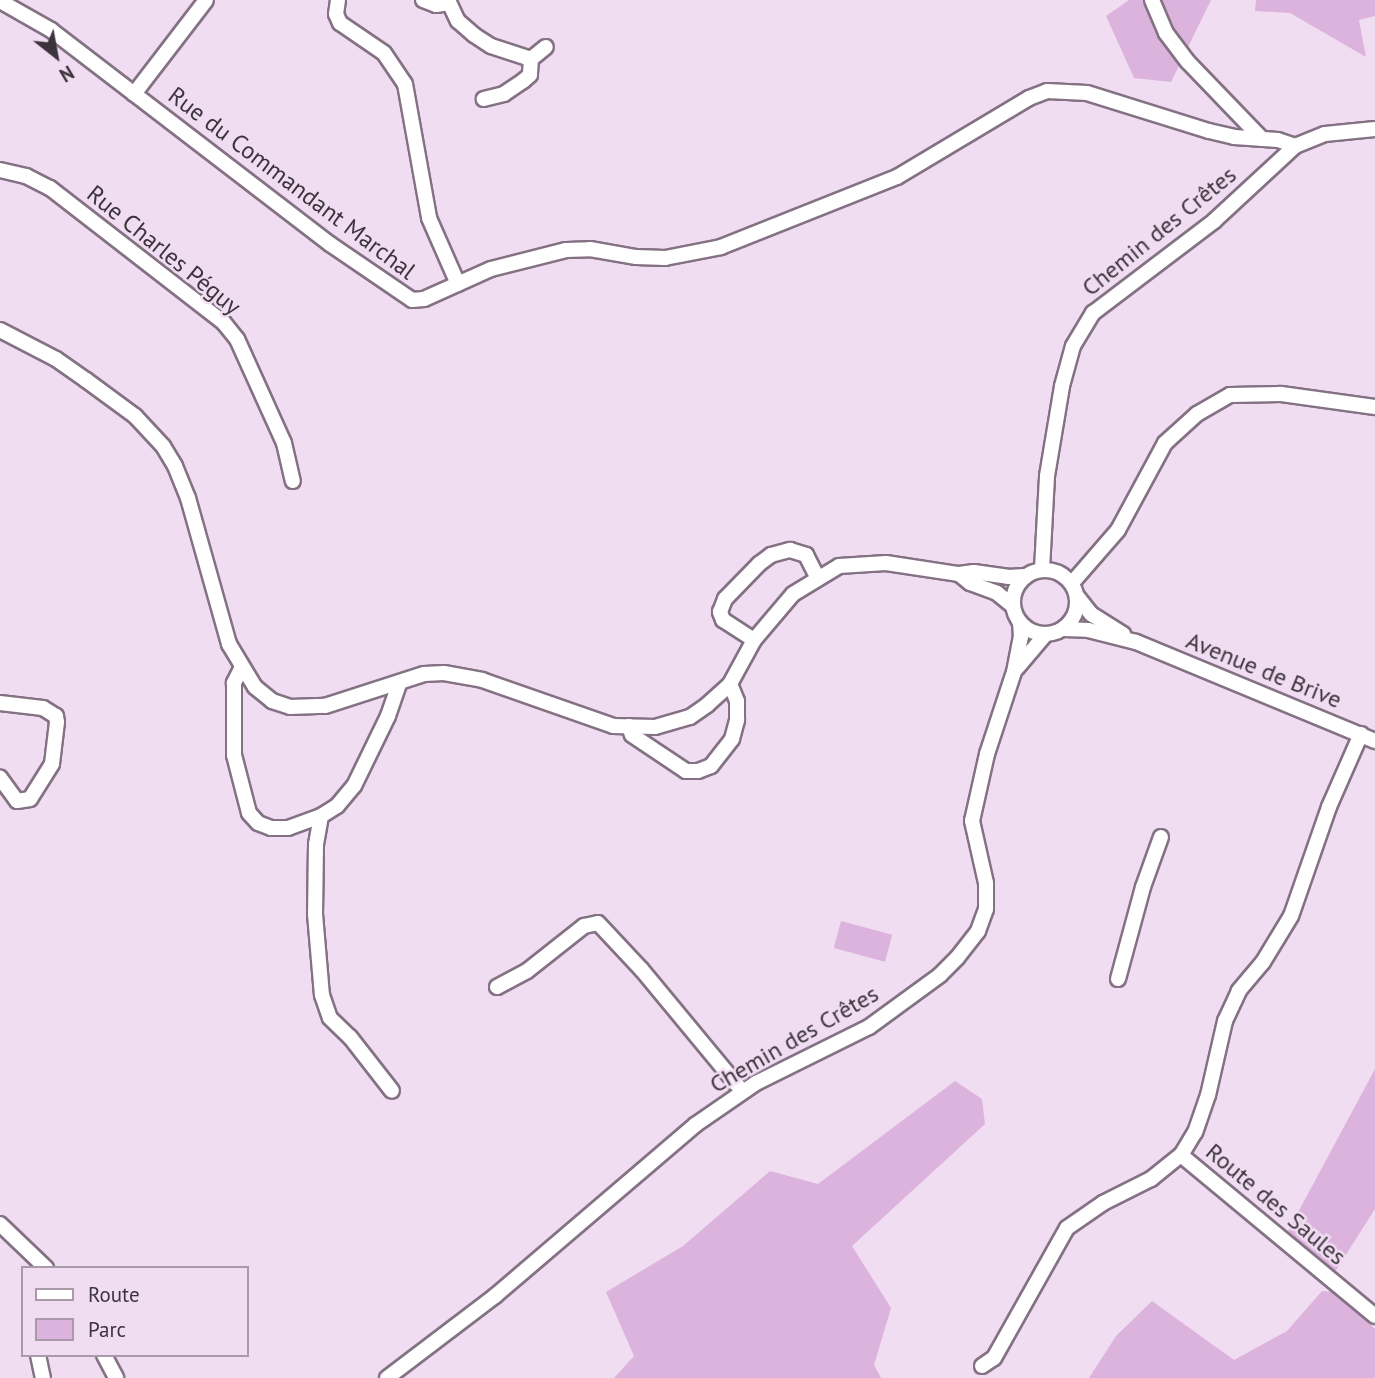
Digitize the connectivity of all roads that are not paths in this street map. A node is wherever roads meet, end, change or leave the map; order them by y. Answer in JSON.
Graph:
{"nodes":[{"id":1,"x":206,"y":0,"type":"edge"},
{"id":2,"x":338,"y":0,"type":"edge"},
{"id":3,"x":423,"y":0,"type":"edge"},
{"id":4,"x":1152,"y":0,"type":"edge"},
{"id":5,"x":0,"y":1,"type":"edge"},
{"id":6,"x":449,"y":1,"type":"edge"},
{"id":7,"x":546,"y":47,"type":"dead end"},
{"id":8,"x":531,"y":59,"type":"junction"},
{"id":9,"x":134,"y":94,"type":"junction"},
{"id":10,"x":484,"y":99,"type":"dead end"},
{"id":11,"x":1375,"y":129,"type":"edge"},
{"id":12,"x":1262,"y":139,"type":"junction"},
{"id":13,"x":1295,"y":146,"type":"junction"},
{"id":14,"x":0,"y":170,"type":"edge"},
{"id":15,"x":458,"y":284,"type":"junction"},
{"id":16,"x":0,"y":330,"type":"edge"},
{"id":17,"x":1375,"y":407,"type":"edge"},
{"id":18,"x":293,"y":481,"type":"dead end"},
{"id":19,"x":1041,"y":569,"type":"junction"},
{"id":20,"x":959,"y":575,"type":"junction"},
{"id":21,"x":1025,"y":576,"type":"junction"},
{"id":22,"x":817,"y":577,"type":"junction"},
{"id":23,"x":1074,"y":590,"type":"junction"},
{"id":24,"x":1012,"y":605,"type":"junction"},
{"id":25,"x":1020,"y":623,"type":"junction"},
{"id":26,"x":1063,"y":629,"type":"junction"},
{"id":27,"x":1045,"y":635,"type":"junction"},
{"id":28,"x":754,"y":640,"type":"junction"},
{"id":29,"x":1136,"y":642,"type":"junction"},
{"id":30,"x":241,"y":669,"type":"junction"},
{"id":31,"x":1014,"y":672,"type":"junction"},
{"id":32,"x":400,"y":682,"type":"junction"},
{"id":33,"x":730,"y":684,"type":"junction"},
{"id":34,"x":0,"y":703,"type":"edge"},
{"id":35,"x":629,"y":726,"type":"junction"},
{"id":36,"x":1361,"y":734,"type":"junction"},
{"id":37,"x":1375,"y":741,"type":"edge"},
{"id":38,"x":0,"y":778,"type":"edge"},
{"id":39,"x":321,"y":816,"type":"junction"},
{"id":40,"x":1161,"y":837,"type":"dead end"},
{"id":41,"x":1118,"y":979,"type":"dead end"},
{"id":42,"x":497,"y":987,"type":"dead end"},
{"id":43,"x":391,"y":1091,"type":"dead end"},
{"id":44,"x":743,"y":1091,"type":"junction"},
{"id":45,"x":1181,"y":1155,"type":"junction"},
{"id":46,"x":0,"y":1224,"type":"edge"},
{"id":47,"x":44,"y":1266,"type":"edge"},
{"id":48,"x":1375,"y":1316,"type":"edge"},
{"id":49,"x":38,"y":1357,"type":"edge"},
{"id":50,"x":105,"y":1357,"type":"edge"},
{"id":51,"x":982,"y":1366,"type":"dead end"},
{"id":52,"x":43,"y":1378,"type":"edge"},
{"id":53,"x":116,"y":1378,"type":"edge"},
{"id":54,"x":387,"y":1378,"type":"edge"}],
"edges":[{"from":1,"to":9,"type":"street"},
{"from":2,"to":15,"type":"street"},
{"from":3,"to":6,"type":"street"},
{"from":4,"to":12,"type":"street"},
{"from":5,"to":9,"type":"street","name":"Rue du Commandant Marchal"},
{"from":6,"to":8,"type":"street"},
{"from":7,"to":8,"type":"street"},
{"from":8,"to":10,"type":"street"},
{"from":9,"to":15,"type":"street","name":"Rue du Commandant Marchal"},
{"from":11,"to":13,"type":"street","name":"Chemin des Crêtes"},
{"from":12,"to":13,"type":"street","name":"Rue du Commandant Marchal"},
{"from":12,"to":15,"type":"street","name":"Rue du Commandant Marchal"},
{"from":13,"to":19,"type":"street","name":"Chemin des Crêtes"},
{"from":14,"to":18,"type":"street","name":"Rue Charles Péguy"},
{"from":16,"to":30,"type":"street"},
{"from":17,"to":23,"type":"street"},
{"from":19,"to":21,"type":"street"},
{"from":19,"to":23,"type":"street"},
{"from":20,"to":21,"type":"street"},
{"from":20,"to":22,"type":"street"},
{"from":20,"to":24,"type":"street"},
{"from":21,"to":24,"type":"street"},
{"from":22,"to":28,"type":"street"},
{"from":22,"to":28,"type":"street"},
{"from":23,"to":26,"type":"street"},
{"from":23,"to":29,"type":"street"},
{"from":24,"to":25,"type":"street"},
{"from":25,"to":27,"type":"street"},
{"from":25,"to":31,"type":"street","name":"Chemin des Crêtes"},
{"from":26,"to":27,"type":"street"},
{"from":26,"to":29,"type":"street"},
{"from":27,"to":31,"type":"street","name":"Chemin des Crêtes"},
{"from":28,"to":33,"type":"street"},
{"from":29,"to":36,"type":"street","name":"Avenue de Brive"},
{"from":30,"to":32,"type":"street"},
{"from":30,"to":39,"type":"street"},
{"from":31,"to":44,"type":"street","name":"Chemin des Crêtes"},
{"from":32,"to":35,"type":"street"},
{"from":32,"to":39,"type":"street"},
{"from":33,"to":35,"type":"street"},
{"from":33,"to":35,"type":"street"},
{"from":34,"to":38,"type":"street"},
{"from":36,"to":37,"type":"street","name":"Avenue de Brive"},
{"from":36,"to":45,"type":"street","name":"Route des Saules"},
{"from":39,"to":43,"type":"street"},
{"from":40,"to":41,"type":"street"},
{"from":42,"to":44,"type":"street"},
{"from":44,"to":54,"type":"street","name":"Chemin des Crêtes"},
{"from":45,"to":48,"type":"street","name":"Route des Saules"},
{"from":45,"to":51,"type":"street"},
{"from":46,"to":47,"type":"street"},
{"from":49,"to":52,"type":"street"},
{"from":50,"to":53,"type":"street"}]}
